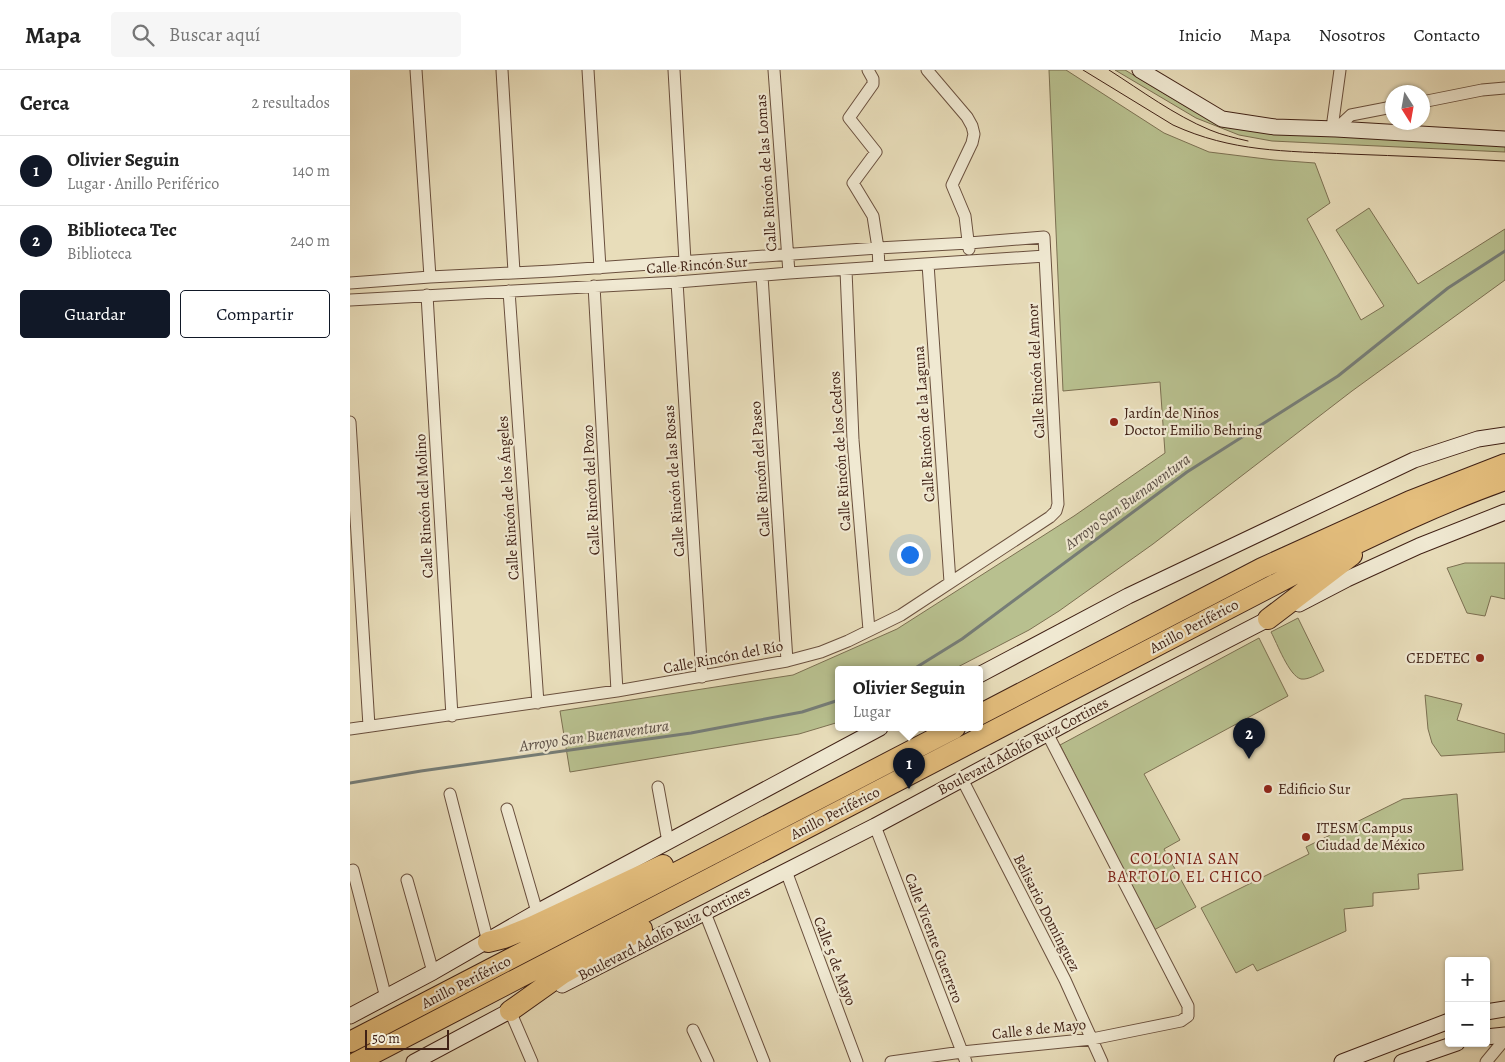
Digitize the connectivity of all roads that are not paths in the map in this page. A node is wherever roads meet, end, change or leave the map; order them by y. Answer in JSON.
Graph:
{"nodes":[{"id":1,"x":416,"y":70,"type":"edge"},
{"id":2,"x":502,"y":70,"type":"edge"},
{"id":3,"x":588,"y":70,"type":"edge"},
{"id":4,"x":674,"y":70,"type":"edge"},
{"id":5,"x":774,"y":70,"type":"edge"},
{"id":6,"x":868,"y":70,"type":"edge"},
{"id":7,"x":927,"y":70,"type":"edge"},
{"id":8,"x":1140,"y":70,"type":"edge"},
{"id":9,"x":1340,"y":70,"type":"edge"},
{"id":10,"x":1505,"y":88,"type":"edge"},
{"id":11,"x":1430,"y":100,"type":"edge"},
{"id":12,"x":1385,"y":108,"type":"edge"},
{"id":13,"x":1334,"y":128,"type":"junction"},
{"id":14,"x":1505,"y":139,"type":"edge"},
{"id":15,"x":1044,"y":237,"type":"joint"},
{"id":16,"x":969,"y":243,"type":"junction"},
{"id":17,"x":878,"y":248,"type":"junction"},
{"id":18,"x":787,"y":254,"type":"junction"},
{"id":19,"x":1045,"y":256,"type":"junction"},
{"id":20,"x":724,"y":259,"type":"junction"},
{"id":21,"x":685,"y":261,"type":"junction"},
{"id":22,"x":970,"y":261,"type":"junction"},
{"id":23,"x":928,"y":264,"type":"junction"},
{"id":24,"x":634,"y":265,"type":"junction"},
{"id":25,"x":879,"y":267,"type":"junction"},
{"id":26,"x":600,"y":268,"type":"junction"},
{"id":27,"x":846,"y":270,"type":"junction"},
{"id":28,"x":514,"y":272,"type":"junction"},
{"id":29,"x":552,"y":272,"type":"junction"},
{"id":30,"x":789,"y":273,"type":"junction"},
{"id":31,"x":467,"y":276,"type":"junction"},
{"id":32,"x":762,"y":276,"type":"junction"},
{"id":33,"x":430,"y":277,"type":"junction"},
{"id":34,"x":725,"y":278,"type":"junction"},
{"id":35,"x":382,"y":281,"type":"junction"},
{"id":36,"x":677,"y":282,"type":"junction"},
{"id":37,"x":350,"y":283,"type":"edge"},
{"id":38,"x":635,"y":285,"type":"junction"},
{"id":39,"x":594,"y":286,"type":"junction"},
{"id":40,"x":554,"y":289,"type":"junction"},
{"id":41,"x":509,"y":291,"type":"junction"},
{"id":42,"x":468,"y":293,"type":"junction"},
{"id":43,"x":427,"y":295,"type":"junction"},
{"id":44,"x":383,"y":298,"type":"junction"},
{"id":45,"x":350,"y":300,"type":"edge"},
{"id":46,"x":350,"y":422,"type":"edge"},
{"id":47,"x":1505,"y":429,"type":"edge"},
{"id":48,"x":1505,"y":435,"type":"edge"},
{"id":49,"x":1478,"y":440,"type":"junction"},
{"id":50,"x":1505,"y":464,"type":"edge"},
{"id":51,"x":1505,"y":480,"type":"edge"},
{"id":52,"x":1505,"y":493,"type":"edge"},
{"id":53,"x":1058,"y":504,"type":"joint"},
{"id":54,"x":1443,"y":505,"type":"junction"},
{"id":55,"x":1505,"y":512,"type":"edge"},
{"id":56,"x":1385,"y":530,"type":"junction"},
{"id":57,"x":950,"y":582,"type":"junction"},
{"id":58,"x":1268,"y":619,"type":"junction"},
{"id":59,"x":869,"y":630,"type":"junction"},
{"id":60,"x":787,"y":661,"type":"junction"},
{"id":61,"x":983,"y":673,"type":"edge"},
{"id":62,"x":702,"y":677,"type":"junction"},
{"id":63,"x":617,"y":692,"type":"junction"},
{"id":64,"x":538,"y":703,"type":"junction"},
{"id":65,"x":983,"y":713,"type":"edge"},
{"id":66,"x":452,"y":716,"type":"junction"},
{"id":67,"x":369,"y":726,"type":"junction"},
{"id":68,"x":350,"y":729,"type":"edge"},
{"id":69,"x":874,"y":731,"type":"edge"},
{"id":70,"x":949,"y":731,"type":"edge"},
{"id":71,"x":1047,"y":733,"type":"junction"},
{"id":72,"x":962,"y":779,"type":"junction"},
{"id":73,"x":658,"y":787,"type":"dead end"},
{"id":74,"x":450,"y":794,"type":"dead end"},
{"id":75,"x":507,"y":809,"type":"dead end"},
{"id":76,"x":875,"y":826,"type":"junction"},
{"id":77,"x":763,"y":827,"type":"junction"},
{"id":78,"x":668,"y":842,"type":"junction"},
{"id":79,"x":728,"y":869,"type":"junction"},
{"id":80,"x":353,"y":870,"type":"dead end"},
{"id":81,"x":786,"y":871,"type":"junction"},
{"id":82,"x":407,"y":880,"type":"dead end"},
{"id":83,"x":537,"y":912,"type":"junction"},
{"id":84,"x":705,"y":913,"type":"junction"},
{"id":85,"x":488,"y":942,"type":"junction"},
{"id":86,"x":433,"y":972,"type":"junction"},
{"id":87,"x":386,"y":998,"type":"junction"},
{"id":88,"x":1505,"y":1009,"type":"edge"},
{"id":89,"x":510,"y":1011,"type":"junction"},
{"id":90,"x":1490,"y":1011,"type":"edge"},
{"id":91,"x":350,"y":1016,"type":"edge"},
{"id":92,"x":1445,"y":1023,"type":"edge"},
{"id":93,"x":693,"y":1030,"type":"dead end"},
{"id":94,"x":1490,"y":1037,"type":"edge"},
{"id":95,"x":1505,"y":1037,"type":"edge"},
{"id":96,"x":1092,"y":1039,"type":"junction"},
{"id":97,"x":350,"y":1042,"type":"edge"},
{"id":98,"x":1445,"y":1047,"type":"edge"},
{"id":99,"x":964,"y":1057,"type":"edge"},
{"id":100,"x":357,"y":1062,"type":"edge"},
{"id":101,"x":414,"y":1062,"type":"edge"},
{"id":102,"x":532,"y":1062,"type":"edge"},
{"id":103,"x":708,"y":1062,"type":"edge"},
{"id":104,"x":764,"y":1062,"type":"edge"},
{"id":105,"x":857,"y":1062,"type":"edge"},
{"id":106,"x":891,"y":1062,"type":"edge"},
{"id":107,"x":1102,"y":1062,"type":"edge"},
{"id":108,"x":1342,"y":1062,"type":"edge"},
{"id":109,"x":1402,"y":1062,"type":"edge"},
{"id":110,"x":1486,"y":1062,"type":"edge"}],
"edges":[{"from":1,"to":33,"type":"street"},
{"from":2,"to":28,"type":"street"},
{"from":3,"to":26,"type":"street"},
{"from":4,"to":21,"type":"street"},
{"from":5,"to":18,"type":"street","name":"Calle Rincón de las Lomas"},
{"from":6,"to":17,"type":"street"},
{"from":7,"to":16,"type":"street"},
{"from":8,"to":13,"type":"main road"},
{"from":9,"to":13,"type":"street"},
{"from":10,"to":11,"type":"street"},
{"from":12,"to":13,"type":"street"},
{"from":13,"to":14,"type":"main road"},
{"from":15,"to":16,"type":"street","name":"Calle Rincón Sur"},
{"from":15,"to":19,"type":"street","name":"Calle Rincón del Amor"},
{"from":16,"to":17,"type":"street","name":"Calle Rincón Sur"},
{"from":16,"to":22,"type":"street"},
{"from":17,"to":18,"type":"street","name":"Calle Rincón Sur"},
{"from":17,"to":25,"type":"street"},
{"from":18,"to":20,"type":"street","name":"Calle Rincón Sur"},
{"from":18,"to":30,"type":"street","name":"Calle Rincón de las Lomas"},
{"from":19,"to":22,"type":"street","name":"Calle Rincón Sur"},
{"from":19,"to":53,"type":"street","name":"Calle Rincón del Amor"},
{"from":20,"to":21,"type":"street","name":"Calle Rincón Sur"},
{"from":20,"to":34,"type":"street"},
{"from":21,"to":24,"type":"street","name":"Calle Rincón Sur"},
{"from":22,"to":23,"type":"street","name":"Calle Rincón Sur"},
{"from":23,"to":25,"type":"street","name":"Calle Rincón Sur"},
{"from":23,"to":57,"type":"street","name":"Calle Rincón de la Laguna"},
{"from":24,"to":26,"type":"street","name":"Calle Rincón Sur"},
{"from":24,"to":38,"type":"street"},
{"from":25,"to":27,"type":"street","name":"Calle Rincón Sur"},
{"from":26,"to":29,"type":"street","name":"Calle Rincón Sur"},
{"from":27,"to":30,"type":"street","name":"Calle Rincón Sur"},
{"from":27,"to":59,"type":"street","name":"Calle Rincón de los Cedros"},
{"from":28,"to":29,"type":"street","name":"Calle Rincón Sur"},
{"from":28,"to":31,"type":"street","name":"Calle Rincón Sur"},
{"from":29,"to":40,"type":"street"},
{"from":30,"to":32,"type":"street","name":"Calle Rincón Sur"},
{"from":31,"to":33,"type":"street","name":"Calle Rincón Sur"},
{"from":31,"to":42,"type":"street"},
{"from":32,"to":34,"type":"street","name":"Calle Rincón Sur"},
{"from":32,"to":60,"type":"street","name":"Calle Rincón del Paseo"},
{"from":33,"to":35,"type":"street","name":"Calle Rincón Sur"},
{"from":34,"to":36,"type":"street","name":"Calle Rincón Sur"},
{"from":35,"to":37,"type":"street","name":"Calle Rincón Sur"},
{"from":35,"to":44,"type":"street"},
{"from":36,"to":38,"type":"street","name":"Calle Rincón Sur"},
{"from":36,"to":62,"type":"street","name":"Calle Rincón de las Rosas"},
{"from":38,"to":39,"type":"street","name":"Calle Rincón Sur"},
{"from":39,"to":40,"type":"street","name":"Calle Rincón Sur"},
{"from":39,"to":63,"type":"street","name":"Calle Rincón del Pozo"},
{"from":40,"to":41,"type":"street","name":"Calle Rincón Sur"},
{"from":41,"to":42,"type":"street","name":"Calle Rincón Sur"},
{"from":41,"to":64,"type":"street","name":"Calle Rincón de los Ángeles"},
{"from":42,"to":43,"type":"street","name":"Calle Rincón Sur"},
{"from":43,"to":44,"type":"street","name":"Calle Rincón Sur"},
{"from":43,"to":66,"type":"street","name":"Calle Rincón del Molino"},
{"from":44,"to":45,"type":"street","name":"Calle Rincón Sur"},
{"from":46,"to":67,"type":"street"},
{"from":47,"to":49,"type":"main road"},
{"from":48,"to":49,"type":"main road"},
{"from":49,"to":61,"type":"main road"},
{"from":50,"to":65,"type":"highway","name":"Anillo Periférico"},
{"from":51,"to":54,"type":"highway","name":"Anillo Periférico"},
{"from":52,"to":54,"type":"highway"},
{"from":53,"to":57,"type":"street","name":"Calle Rincón del Río"},
{"from":54,"to":56,"type":"highway","name":"Anillo Periférico"},
{"from":55,"to":58,"type":"main road","name":"Boulevard Adolfo Ruiz Cortines"},
{"from":56,"to":58,"type":"highway"},
{"from":56,"to":79,"type":"highway","name":"Anillo Periférico"},
{"from":57,"to":59,"type":"street","name":"Calle Rincón del Río"},
{"from":58,"to":71,"type":"main road","name":"Boulevard Adolfo Ruiz Cortines"},
{"from":59,"to":60,"type":"street","name":"Calle Rincón del Río"},
{"from":60,"to":62,"type":"street","name":"Calle Rincón del Río"},
{"from":62,"to":63,"type":"street","name":"Calle Rincón del Río"},
{"from":63,"to":64,"type":"street","name":"Calle Rincón del Río"},
{"from":64,"to":66,"type":"street","name":"Calle Rincón del Río"},
{"from":66,"to":67,"type":"street","name":"Calle Rincón del Río"},
{"from":67,"to":68,"type":"street","name":"Calle Rincón del Río"},
{"from":69,"to":78,"type":"main road"},
{"from":70,"to":77,"type":"highway","name":"Anillo Periférico"},
{"from":71,"to":72,"type":"main road","name":"Boulevard Adolfo Ruiz Cortines"},
{"from":71,"to":96,"type":"street","name":"Calle 8 de Mayo"},
{"from":72,"to":76,"type":"main road","name":"Boulevard Adolfo Ruiz Cortines"},
{"from":72,"to":96,"type":"street","name":"Belisario Domínguez"},
{"from":73,"to":78,"type":"street"},
{"from":74,"to":85,"type":"street"},
{"from":75,"to":83,"type":"street"},
{"from":76,"to":81,"type":"main road","name":"Boulevard Adolfo Ruiz Cortines"},
{"from":76,"to":99,"type":"street","name":"Calle Vicente Guerrero"},
{"from":77,"to":85,"type":"highway"},
{"from":77,"to":97,"type":"highway","name":"Anillo Periférico"},
{"from":78,"to":83,"type":"main road"},
{"from":79,"to":89,"type":"highway"},
{"from":79,"to":100,"type":"highway","name":"Anillo Periférico"},
{"from":80,"to":87,"type":"street"},
{"from":81,"to":84,"type":"main road","name":"Boulevard Adolfo Ruiz Cortines"},
{"from":81,"to":105,"type":"street","name":"Calle 5 de Mayo"},
{"from":82,"to":86,"type":"street"},
{"from":83,"to":85,"type":"main road"},
{"from":84,"to":89,"type":"main road","name":"Boulevard Adolfo Ruiz Cortines"},
{"from":84,"to":104,"type":"street"},
{"from":85,"to":86,"type":"main road"},
{"from":86,"to":87,"type":"main road"},
{"from":87,"to":91,"type":"main road"},
{"from":88,"to":90,"type":"main road"},
{"from":89,"to":101,"type":"main road","name":"Boulevard Adolfo Ruiz Cortines"},
{"from":89,"to":102,"type":"street"},
{"from":92,"to":108,"type":"main road"},
{"from":93,"to":103,"type":"street"},
{"from":94,"to":95,"type":"main road"},
{"from":95,"to":110,"type":"street"},
{"from":96,"to":99,"type":"street","name":"Calle 8 de Mayo"},
{"from":96,"to":107,"type":"street","name":"Belisario Domínguez"},
{"from":98,"to":109,"type":"main road"},
{"from":99,"to":106,"type":"street","name":"Calle 8 de Mayo"}]}
